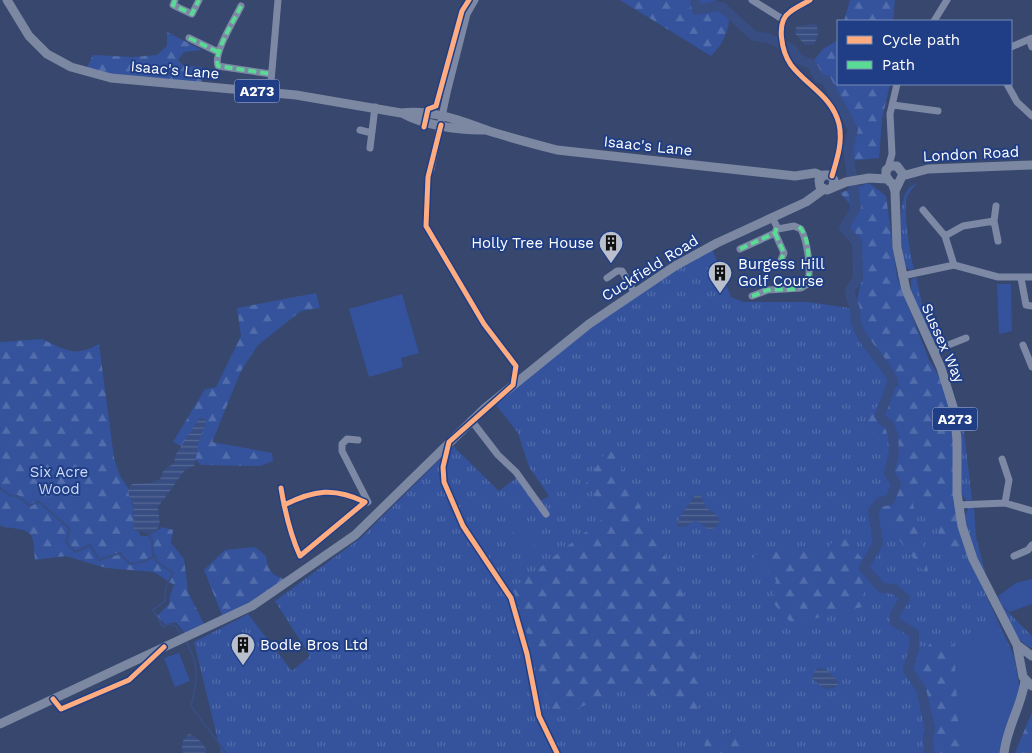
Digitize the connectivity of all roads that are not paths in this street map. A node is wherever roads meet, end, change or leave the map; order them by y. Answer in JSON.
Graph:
{"nodes":[{"id":1,"x":7,"y":0,"type":"edge"},
{"id":2,"x":175,"y":0,"type":"edge"},
{"id":3,"x":199,"y":0,"type":"edge"},
{"id":4,"x":278,"y":0,"type":"edge"},
{"id":5,"x":475,"y":0,"type":"edge"},
{"id":6,"x":752,"y":0,"type":"edge"},
{"id":7,"x":810,"y":0,"type":"edge"},
{"id":8,"x":947,"y":0,"type":"edge"},
{"id":9,"x":241,"y":6,"type":"dead end"},
{"id":10,"x":784,"y":20,"type":"junction"},
{"id":11,"x":935,"y":20,"type":"edge"},
{"id":12,"x":188,"y":38,"type":"dead end"},
{"id":13,"x":1031,"y":39,"type":"edge"},
{"id":14,"x":1012,"y":47,"type":"edge"},
{"id":15,"x":1032,"y":47,"type":"edge"},
{"id":16,"x":218,"y":52,"type":"junction"},
{"id":17,"x":271,"y":74,"type":"junction"},
{"id":18,"x":897,"y":85,"type":"edge"},
{"id":19,"x":1007,"y":85,"type":"edge"},
{"id":20,"x":270,"y":93,"type":"junction"},
{"id":21,"x":892,"y":105,"type":"junction"},
{"id":22,"x":375,"y":107,"type":"junction"},
{"id":23,"x":938,"y":111,"type":"dead end"},
{"id":24,"x":1032,"y":116,"type":"edge"},
{"id":25,"x":442,"y":121,"type":"junction"},
{"id":26,"x":360,"y":130,"type":"dead end"},
{"id":27,"x":372,"y":133,"type":"junction"},
{"id":28,"x":370,"y":148,"type":"dead end"},
{"id":29,"x":1032,"y":164,"type":"edge"},
{"id":30,"x":431,"y":169,"type":"dead end"},
{"id":31,"x":894,"y":176,"type":"junction"},
{"id":32,"x":826,"y":181,"type":"junction"},
{"id":33,"x":996,"y":206,"type":"dead end"},
{"id":34,"x":923,"y":210,"type":"dead end"},
{"id":35,"x":772,"y":217,"type":"junction"},
{"id":36,"x":994,"y":221,"type":"junction"},
{"id":37,"x":776,"y":230,"type":"junction"},
{"id":38,"x":945,"y":236,"type":"junction"},
{"id":39,"x":998,"y":241,"type":"dead end"},
{"id":40,"x":740,"y":249,"type":"dead end"},
{"id":41,"x":781,"y":260,"type":"dead end"},
{"id":42,"x":954,"y":265,"type":"junction"},
{"id":43,"x":902,"y":276,"type":"junction"},
{"id":44,"x":1032,"y":277,"type":"edge"},
{"id":45,"x":607,"y":278,"type":"dead end"},
{"id":46,"x":1021,"y":278,"type":"junction"},
{"id":47,"x":634,"y":292,"type":"junction"},
{"id":48,"x":752,"y":296,"type":"dead end"},
{"id":49,"x":1032,"y":306,"type":"edge"},
{"id":50,"x":966,"y":338,"type":"dead end"},
{"id":51,"x":1023,"y":345,"type":"dead end"},
{"id":52,"x":933,"y":351,"type":"junction"},
{"id":53,"x":1032,"y":367,"type":"edge"},
{"id":54,"x":471,"y":420,"type":"junction"},
{"id":55,"x":358,"y":440,"type":"dead end"},
{"id":56,"x":1002,"y":459,"type":"dead end"},
{"id":57,"x":281,"y":488,"type":"dead end"},
{"id":58,"x":366,"y":502,"type":"junction"},
{"id":59,"x":1006,"y":503,"type":"junction"},
{"id":60,"x":284,"y":505,"type":"junction"},
{"id":61,"x":958,"y":505,"type":"junction"},
{"id":62,"x":382,"y":508,"type":"junction"},
{"id":63,"x":1032,"y":511,"type":"edge"},
{"id":64,"x":546,"y":514,"type":"dead end"},
{"id":65,"x":1032,"y":545,"type":"edge"},
{"id":66,"x":1014,"y":556,"type":"dead end"},
{"id":67,"x":1017,"y":645,"type":"junction"},
{"id":68,"x":164,"y":648,"type":"junction"},
{"id":69,"x":1032,"y":657,"type":"edge"},
{"id":70,"x":1022,"y":669,"type":"junction"},
{"id":71,"x":1029,"y":683,"type":"edge"},
{"id":72,"x":1032,"y":692,"type":"edge"},
{"id":73,"x":1022,"y":698,"type":"junction"},
{"id":74,"x":53,"y":699,"type":"junction"},
{"id":75,"x":0,"y":724,"type":"edge"},
{"id":76,"x":1004,"y":753,"type":"edge"}],
"edges":[{"from":1,"to":20,"type":"main road","name":"Isaac's Lane","number":"A273"},
{"from":2,"to":3,"type":"street"},
{"from":4,"to":17,"type":"street"},
{"from":5,"to":25,"type":"street"},
{"from":6,"to":10,"type":"street"},
{"from":7,"to":10,"type":"street"},
{"from":8,"to":11,"type":"street"},
{"from":9,"to":16,"type":"street"},
{"from":10,"to":32,"type":"street"},
{"from":12,"to":16,"type":"street"},
{"from":13,"to":14,"type":"street"},
{"from":13,"to":15,"type":"street"},
{"from":16,"to":17,"type":"street"},
{"from":17,"to":20,"type":"street"},
{"from":18,"to":21,"type":"street"},
{"from":19,"to":24,"type":"street"},
{"from":20,"to":22,"type":"main road","name":"Isaac's Lane","number":"A273"},
{"from":21,"to":23,"type":"street"},
{"from":21,"to":31,"type":"street"},
{"from":22,"to":25,"type":"main road","name":"Isaac's Lane","number":"A273"},
{"from":22,"to":27,"type":"street"},
{"from":25,"to":30,"type":"street"},
{"from":25,"to":32,"type":"main road","name":"Isaac's Lane","number":"A273"},
{"from":26,"to":27,"type":"street"},
{"from":27,"to":28,"type":"street"},
{"from":29,"to":31,"type":"main road","name":"London Road"},
{"from":31,"to":32,"type":"main road","name":"London Road","number":"A273"},
{"from":31,"to":43,"type":"main road","name":"Sussex Way","number":"A273"},
{"from":32,"to":35,"type":"main road","name":"Cuckfield Road"},
{"from":33,"to":36,"type":"street"},
{"from":34,"to":38,"type":"street"},
{"from":35,"to":37,"type":"street"},
{"from":35,"to":47,"type":"main road","name":"Cuckfield Road"},
{"from":36,"to":38,"type":"street"},
{"from":36,"to":39,"type":"street"},
{"from":37,"to":40,"type":"street"},
{"from":37,"to":41,"type":"street"},
{"from":37,"to":48,"type":"street"},
{"from":38,"to":42,"type":"street"},
{"from":42,"to":43,"type":"street"},
{"from":42,"to":46,"type":"street"},
{"from":43,"to":52,"type":"main road","name":"Sussex Way","number":"A273"},
{"from":44,"to":46,"type":"street"},
{"from":45,"to":47,"type":"street"},
{"from":46,"to":49,"type":"street"},
{"from":47,"to":54,"type":"main road","name":"Cuckfield Road"},
{"from":50,"to":52,"type":"street"},
{"from":51,"to":53,"type":"street"},
{"from":52,"to":61,"type":"main road","name":"Sussex Way","number":"A273"},
{"from":54,"to":62,"type":"main road","name":"Cuckfield Road"},
{"from":54,"to":64,"type":"street"},
{"from":55,"to":58,"type":"street"},
{"from":56,"to":59,"type":"street"},
{"from":57,"to":60,"type":"street"},
{"from":58,"to":60,"type":"street"},
{"from":58,"to":60,"type":"street"},
{"from":58,"to":62,"type":"street"},
{"from":59,"to":61,"type":"street"},
{"from":59,"to":63,"type":"street"},
{"from":61,"to":67,"type":"main road","name":"Sussex Way","number":"A273"},
{"from":62,"to":68,"type":"main road"},
{"from":65,"to":66,"type":"street"},
{"from":67,"to":69,"type":"main road","name":"Sussex Way","number":"A273"},
{"from":67,"to":70,"type":"main road","name":"Sussex Way","number":"A273"},
{"from":68,"to":74,"type":"main road"},
{"from":68,"to":74,"type":"street"},
{"from":69,"to":70,"type":"main road"},
{"from":70,"to":71,"type":"main road","name":"Sussex Way"},
{"from":71,"to":73,"type":"main road"},
{"from":72,"to":73,"type":"main road"},
{"from":73,"to":76,"type":"main road"},
{"from":74,"to":75,"type":"main road"}]}
